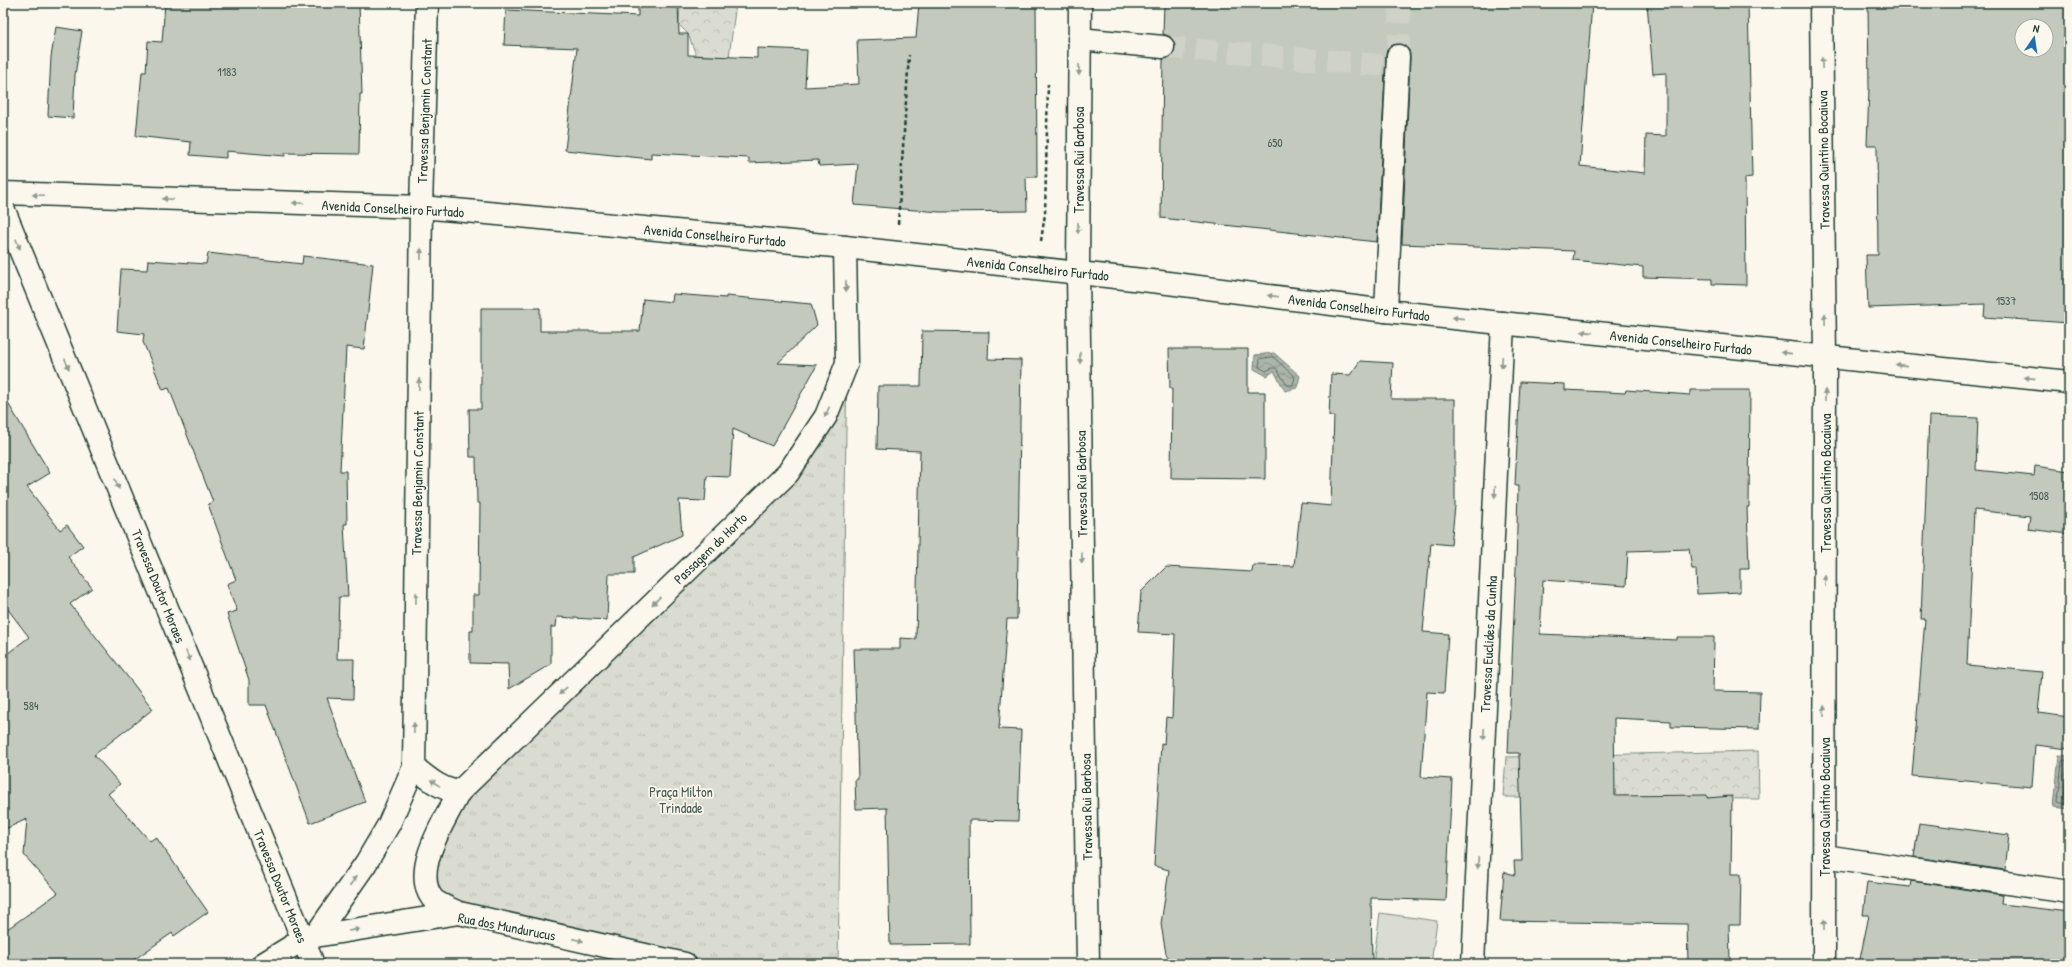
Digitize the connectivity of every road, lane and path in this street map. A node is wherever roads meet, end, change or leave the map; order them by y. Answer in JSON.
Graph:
{"nodes":[{"id":1,"x":428,"y":3,"type":"edge"},
{"id":2,"x":1080,"y":3,"type":"edge"},
{"id":3,"x":1821,"y":3,"type":"edge"},
{"id":4,"x":1079,"y":39,"type":"junction"},
{"id":5,"x":1163,"y":48,"type":"tunnel mouth"},
{"id":6,"x":909,"y":55,"type":"dead end"},
{"id":7,"x":1395,"y":63,"type":"tunnel mouth"},
{"id":8,"x":1048,"y":81,"type":"dead end"},
{"id":9,"x":3,"y":194,"type":"edge"},
{"id":10,"x":421,"y":207,"type":"junction"},
{"id":11,"x":3,"y":208,"type":"edge"},
{"id":12,"x":898,"y":227,"type":"dead end"},
{"id":13,"x":1034,"y":241,"type":"dead end"},
{"id":14,"x":845,"y":247,"type":"junction"},
{"id":15,"x":1078,"y":273,"type":"junction"},
{"id":16,"x":1386,"y":311,"type":"junction"},
{"id":17,"x":1503,"y":323,"type":"junction"},
{"id":18,"x":1825,"y":358,"type":"junction"},
{"id":19,"x":2069,"y":382,"type":"edge"},
{"id":20,"x":414,"y":767,"type":"junction"},
{"id":21,"x":459,"y":792,"type":"junction"},
{"id":22,"x":1824,"y":856,"type":"junction"},
{"id":23,"x":2069,"y":892,"type":"edge"},
{"id":24,"x":459,"y":914,"type":"junction"},
{"id":25,"x":309,"y":938,"type":"junction"},
{"id":26,"x":262,"y":964,"type":"edge"},
{"id":27,"x":313,"y":964,"type":"edge"},
{"id":28,"x":685,"y":964,"type":"edge"},
{"id":29,"x":1088,"y":964,"type":"edge"},
{"id":30,"x":1473,"y":964,"type":"edge"},
{"id":31,"x":1824,"y":964,"type":"edge"}],
"edges":[{"from":1,"to":10,"type":"street","name":"Travessa Benjamin Constant"},
{"from":2,"to":4,"type":"street","name":"Travessa Rui Barbosa"},
{"from":18,"to":3,"type":"street","name":"Travessa Quintino Bocaiuva","one_way":true},
{"from":4,"to":5,"type":"street"},
{"from":4,"to":15,"type":"street","name":"Travessa Rui Barbosa","one_way":true},
{"from":6,"to":12,"type":"path"},
{"from":7,"to":16,"type":"street"},
{"from":8,"to":13,"type":"path"},
{"from":10,"to":9,"type":"street","name":"Avenida Conselheiro Furtado","one_way":true},
{"from":10,"to":14,"type":"street","name":"Avenida Conselheiro Furtado"},
{"from":20,"to":10,"type":"street","name":"Travessa Benjamin Constant","one_way":true},
{"from":11,"to":25,"type":"street","name":"Travessa Doutor Moraes","one_way":true},
{"from":14,"to":15,"type":"street","name":"Avenida Conselheiro Furtado"},
{"from":14,"to":21,"type":"street","name":"Passagem do Horto","one_way":true},
{"from":16,"to":15,"type":"street","name":"Avenida Conselheiro Furtado","one_way":true},
{"from":15,"to":29,"type":"street","name":"Travessa Rui Barbosa","one_way":true},
{"from":17,"to":16,"type":"street","name":"Avenida Conselheiro Furtado","one_way":true},
{"from":18,"to":17,"type":"street","name":"Avenida Conselheiro Furtado","one_way":true},
{"from":17,"to":30,"type":"street","name":"Travessa Euclides da Cunha","one_way":true},
{"from":19,"to":18,"type":"street","name":"Avenida Conselheiro Furtado","one_way":true},
{"from":22,"to":18,"type":"street","name":"Travessa Quintino Bocaiuva","one_way":true},
{"from":21,"to":20,"type":"street","one_way":true},
{"from":25,"to":20,"type":"street","name":"Travessa Benjamin Constant","one_way":true},
{"from":21,"to":24,"type":"street","name":"Passagem do Horto"},
{"from":22,"to":23,"type":"street"},
{"from":31,"to":22,"type":"street","name":"Travessa Quintino Bocaiuva","one_way":true},
{"from":25,"to":24,"type":"street","name":"Rua dos Mundurucus","one_way":true},
{"from":24,"to":28,"type":"street","name":"Rua dos Mundurucus","one_way":true},
{"from":25,"to":26,"type":"street","name":"Rua dos Mundurucus"},
{"from":25,"to":27,"type":"street","name":"Travessa Doutor Moraes"}]}
